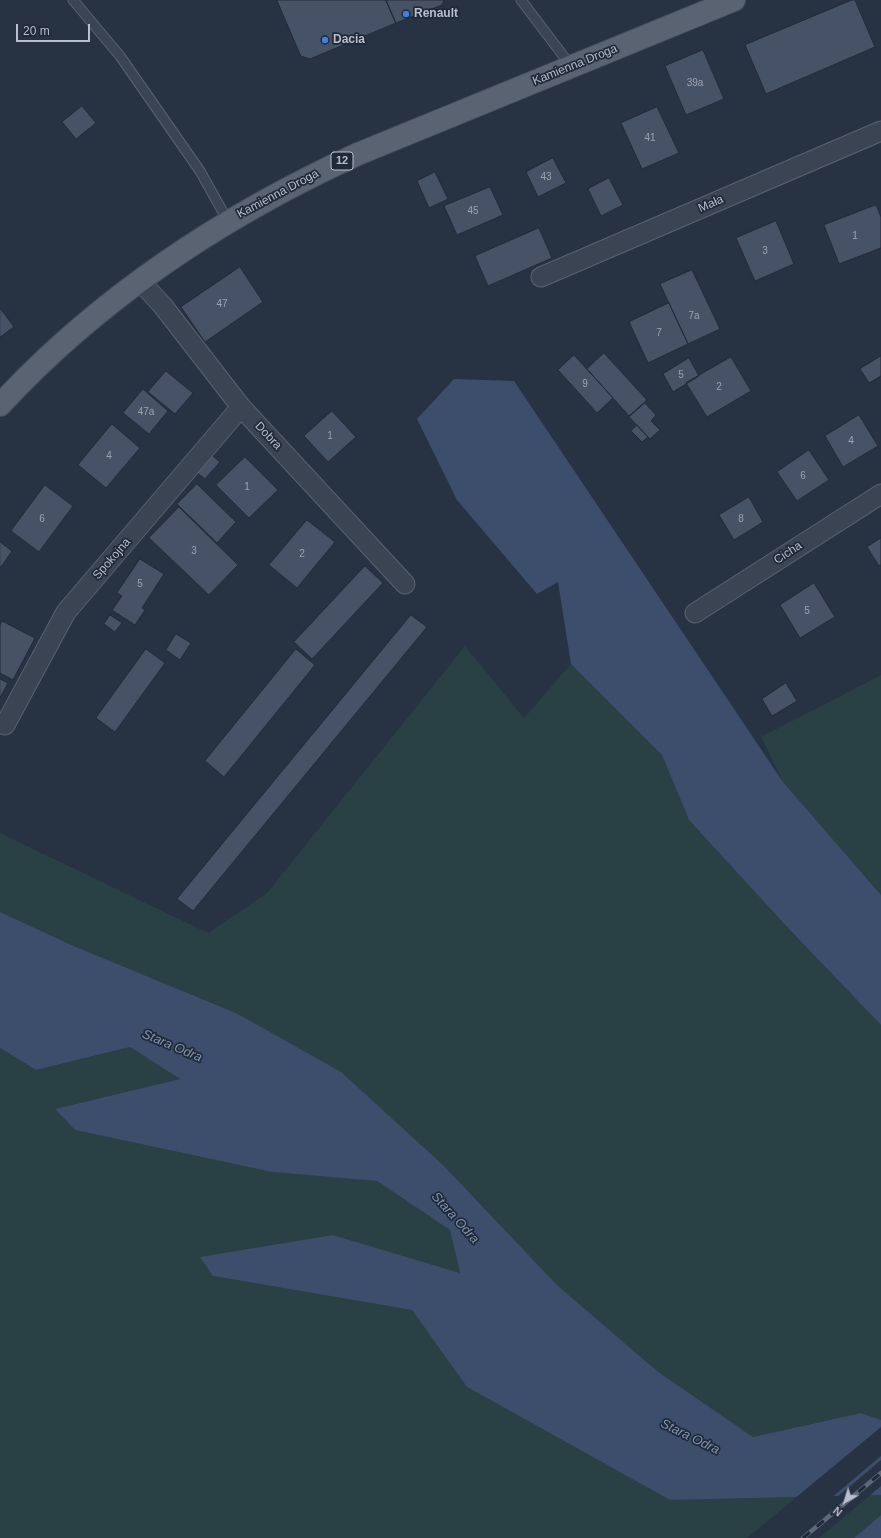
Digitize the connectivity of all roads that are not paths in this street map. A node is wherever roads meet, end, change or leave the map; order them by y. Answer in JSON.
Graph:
{"nodes":[{"id":1,"x":73,"y":0,"type":"edge"},
{"id":2,"x":521,"y":0,"type":"edge"},
{"id":3,"x":734,"y":0,"type":"edge"},
{"id":4,"x":571,"y":67,"type":"junction"},
{"id":5,"x":881,"y":131,"type":"edge"},
{"id":6,"x":228,"y":221,"type":"junction"},
{"id":7,"x":541,"y":277,"type":"dead end"},
{"id":8,"x":140,"y":282,"type":"junction"},
{"id":9,"x":0,"y":405,"type":"edge"},
{"id":10,"x":241,"y":407,"type":"junction"},
{"id":11,"x":881,"y":494,"type":"edge"},
{"id":12,"x":404,"y":584,"type":"dead end"},
{"id":13,"x":695,"y":613,"type":"dead end"},
{"id":14,"x":6,"y":725,"type":"dead end"}],
"edges":[{"from":1,"to":6,"type":"lane"},
{"from":2,"to":4,"type":"lane"},
{"from":3,"to":4,"type":"main road","name":"Kamienna Droga","number":"12"},
{"from":4,"to":6,"type":"main road","name":"Kamienna Droga","number":"12"},
{"from":5,"to":7,"type":"street","name":"Mała"},
{"from":6,"to":8,"type":"main road","name":"Kamienna Droga","number":"12"},
{"from":8,"to":9,"type":"main road","name":"Kamienna Droga","number":"12"},
{"from":8,"to":10,"type":"street","name":"Dobra"},
{"from":10,"to":12,"type":"street","name":"Dobra"},
{"from":10,"to":14,"type":"street","name":"Spokojna"},
{"from":11,"to":13,"type":"street","name":"Cicha"}]}
